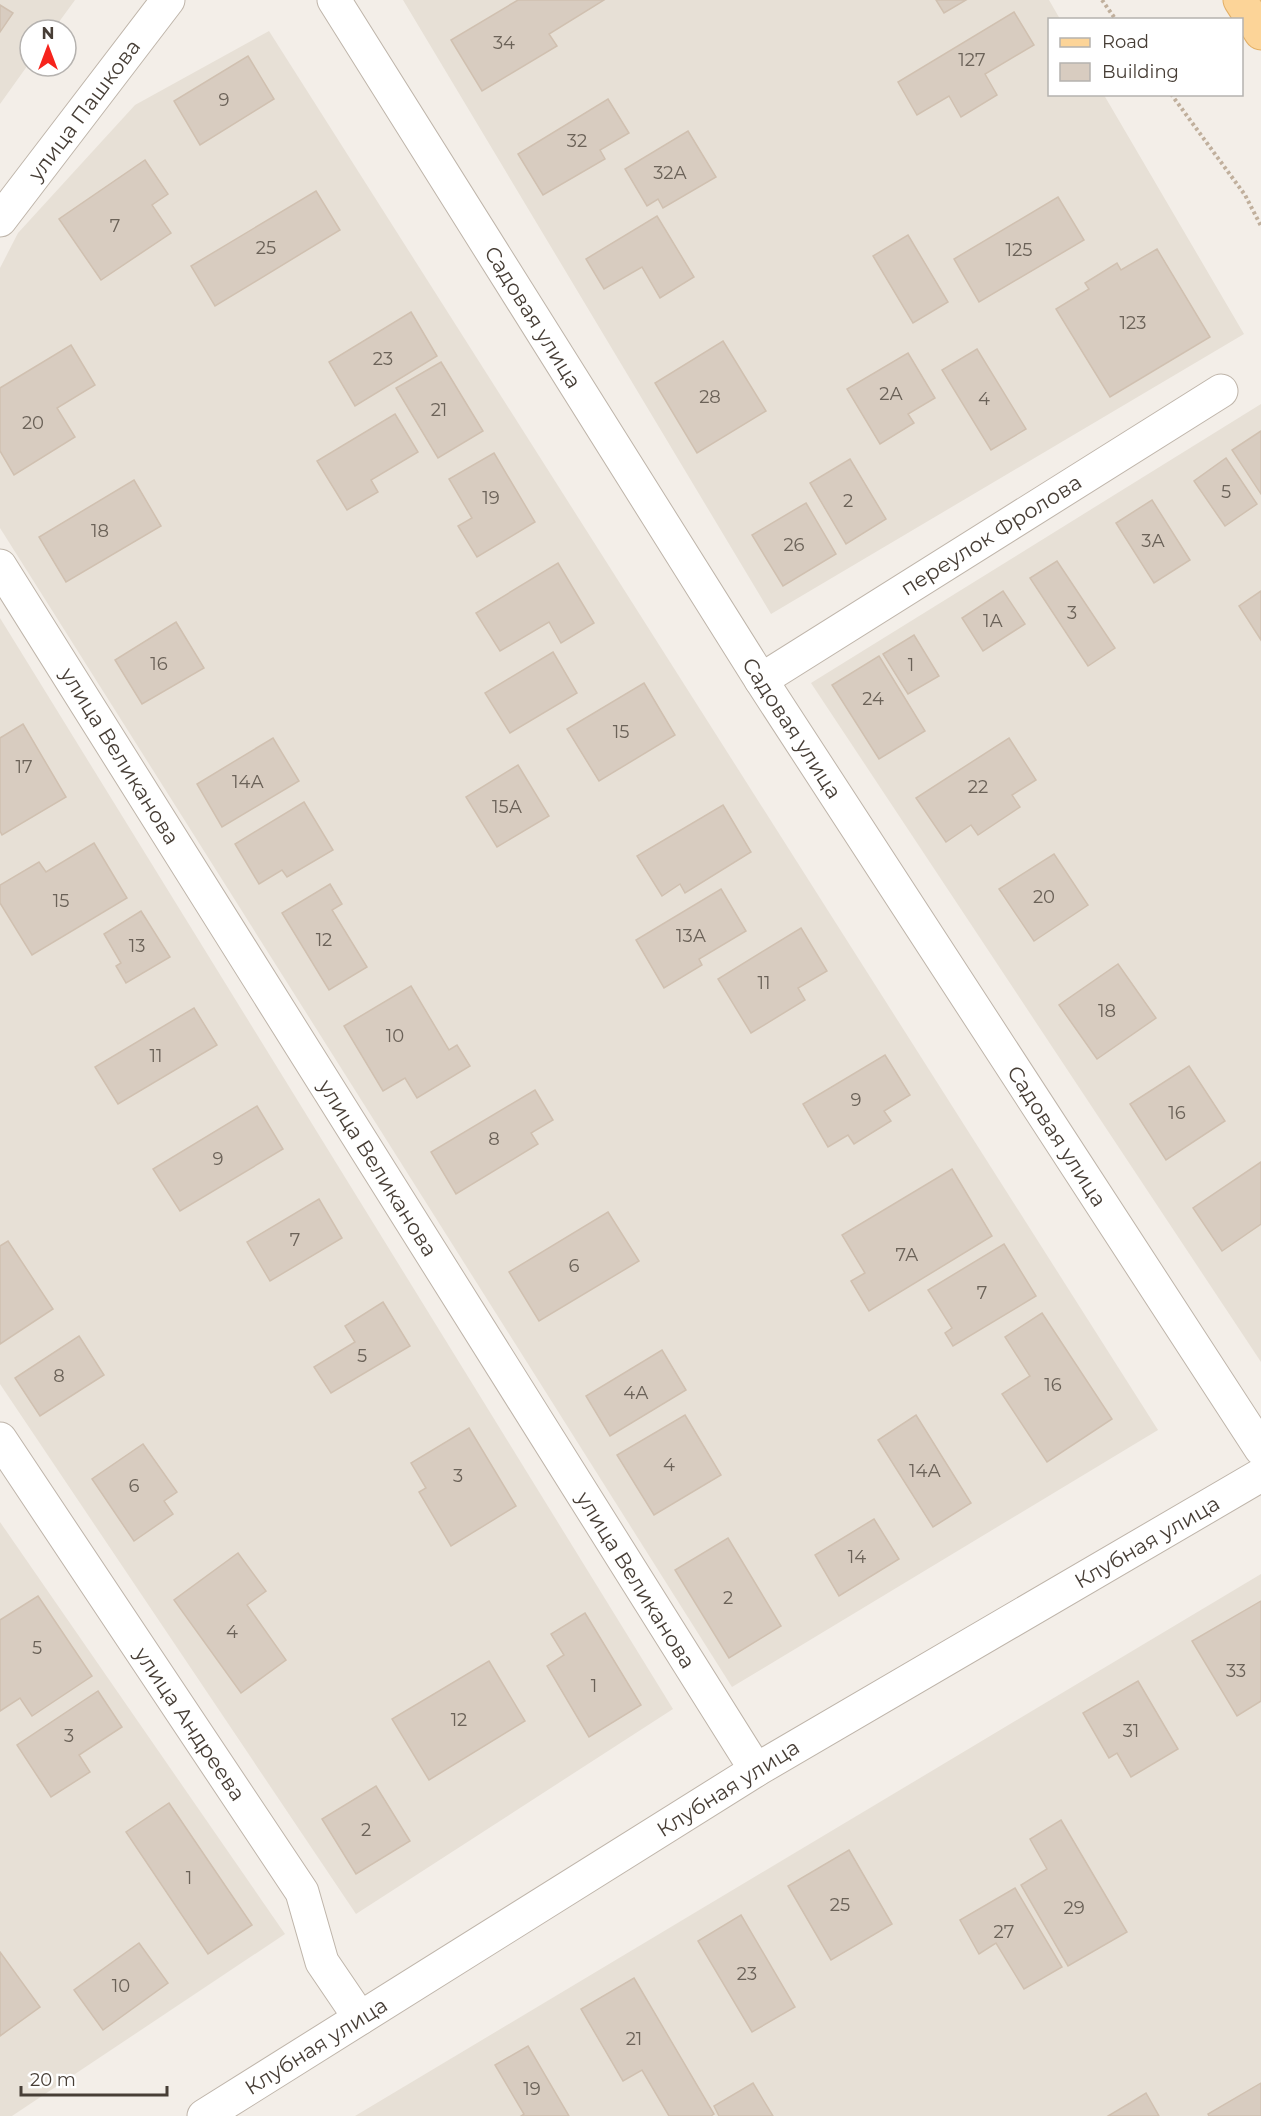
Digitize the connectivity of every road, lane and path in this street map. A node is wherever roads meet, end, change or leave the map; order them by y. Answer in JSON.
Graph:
{"nodes":[{"id":1,"x":168,"y":0,"type":"edge"},
{"id":2,"x":334,"y":0,"type":"edge"},
{"id":3,"x":1102,"y":0,"type":"edge"},
{"id":4,"x":1240,"y":0,"type":"edge"},
{"id":5,"x":1115,"y":18,"type":"edge"},
{"id":6,"x":1261,"y":33,"type":"edge"},
{"id":7,"x":1172,"y":96,"type":"edge"},
{"id":8,"x":0,"y":220,"type":"edge"},
{"id":9,"x":1261,"y":226,"type":"edge"},
{"id":10,"x":1221,"y":391,"type":"dead end"},
{"id":11,"x":0,"y":566,"type":"edge"},
{"id":12,"x":761,"y":680,"type":"junction"},
{"id":13,"x":0,"y":1439,"type":"edge"},
{"id":14,"x":1261,"y":1449,"type":"edge"},
{"id":15,"x":1261,"y":1475,"type":"edge"},
{"id":16,"x":756,"y":1770,"type":"junction"},
{"id":17,"x":360,"y":2018,"type":"junction"},
{"id":18,"x":204,"y":2116,"type":"edge"}],
"edges":[{"from":1,"to":8,"type":"street","name":"улица Пашкова"},
{"from":2,"to":12,"type":"street","name":"Садовая улица"},
{"from":3,"to":5,"type":"path"},
{"from":4,"to":6,"type":"main road"},
{"from":7,"to":9,"type":"path"},
{"from":10,"to":12,"type":"street","name":"переулок Фролова"},
{"from":11,"to":16,"type":"street","name":"улица Великанова"},
{"from":12,"to":14,"type":"street","name":"Садовая улица"},
{"from":13,"to":17,"type":"street","name":"улица Андреева"},
{"from":15,"to":16,"type":"street","name":"Клубная улица"},
{"from":16,"to":17,"type":"street","name":"Клубная улица"},
{"from":17,"to":18,"type":"street","name":"Клубная улица"}]}
